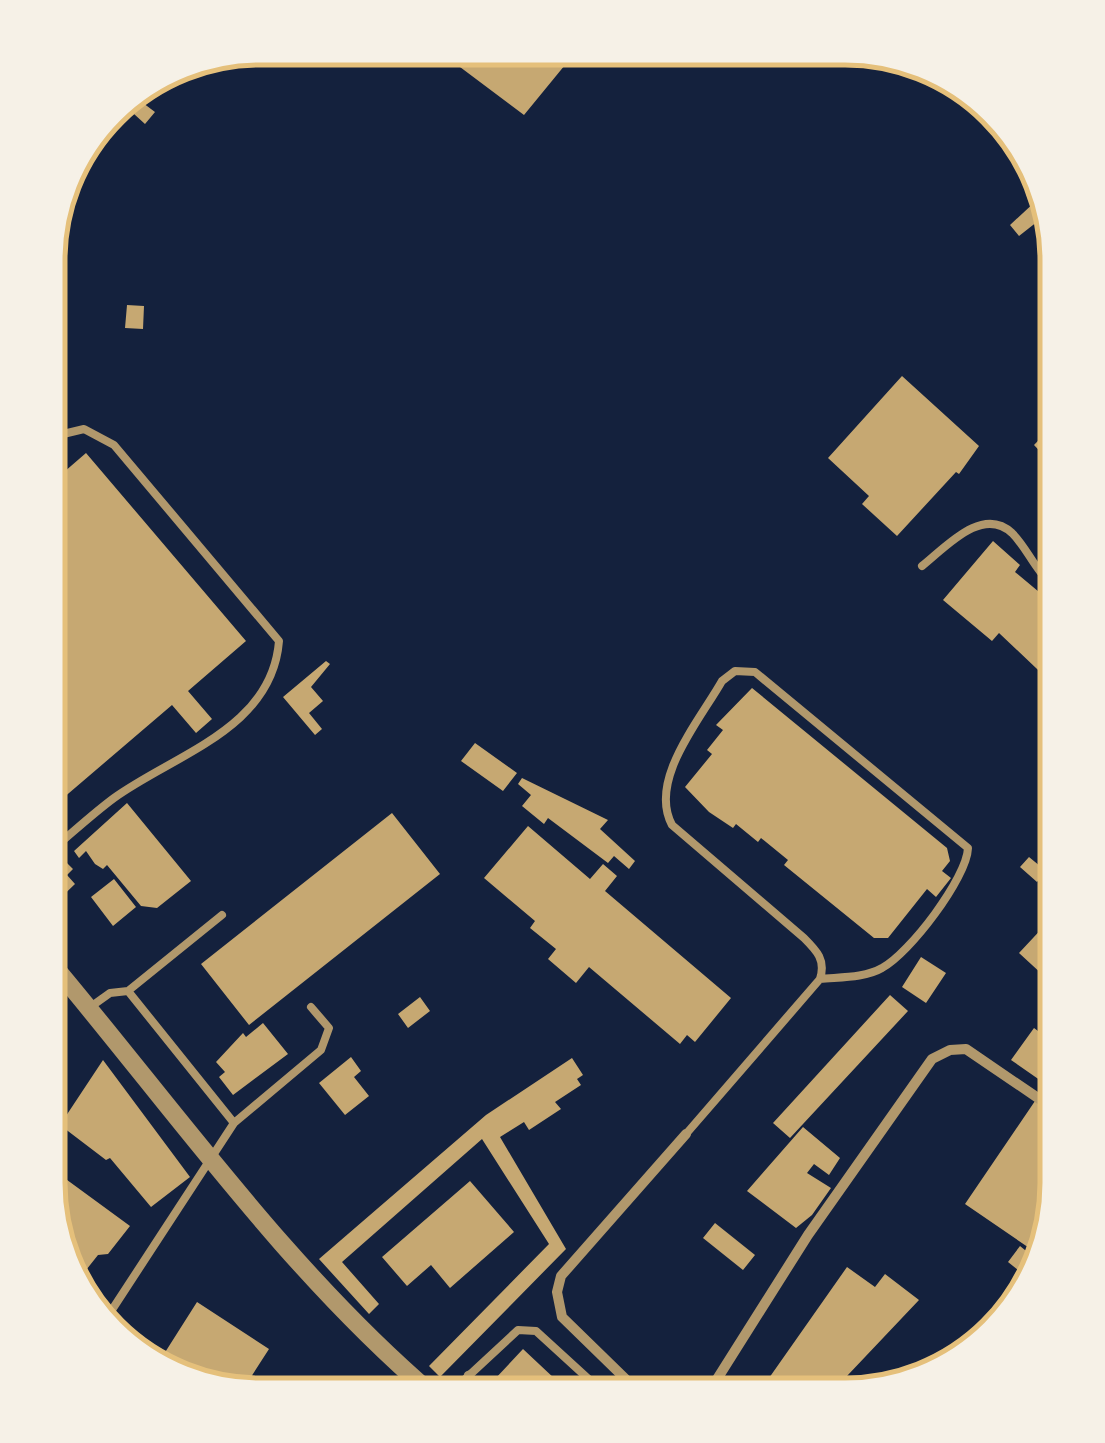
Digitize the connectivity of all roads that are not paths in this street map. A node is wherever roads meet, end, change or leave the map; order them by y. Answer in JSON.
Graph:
{"nodes":[{"id":1,"x":65,"y":434,"type":"edge"},
{"id":2,"x":922,"y":566,"type":"dead end"},
{"id":3,"x":1040,"y":574,"type":"edge"},
{"id":4,"x":65,"y":839,"type":"edge"},
{"id":5,"x":222,"y":915,"type":"dead end"},
{"id":6,"x":65,"y":978,"type":"edge"},
{"id":7,"x":820,"y":980,"type":"junction"},
{"id":8,"x":128,"y":992,"type":"junction"},
{"id":9,"x":311,"y":1006,"type":"dead end"},
{"id":10,"x":90,"y":1008,"type":"junction"},
{"id":11,"x":1040,"y":1099,"type":"edge"},
{"id":12,"x":234,"y":1122,"type":"junction"},
{"id":13,"x":686,"y":1134,"type":"joint"},
{"id":14,"x":212,"y":1156,"type":"junction"},
{"id":15,"x":112,"y":1310,"type":"edge"},
{"id":16,"x":468,"y":1375,"type":"junction"},
{"id":17,"x":415,"y":1378,"type":"edge"},
{"id":18,"x":465,"y":1378,"type":"edge"},
{"id":19,"x":471,"y":1378,"type":"edge"},
{"id":20,"x":587,"y":1378,"type":"edge"},
{"id":21,"x":625,"y":1378,"type":"edge"},
{"id":22,"x":718,"y":1378,"type":"edge"}],
"edges":[{"from":1,"to":4,"type":"lane"},
{"from":2,"to":3,"type":"lane"},
{"from":5,"to":8,"type":"lane"},
{"from":6,"to":10,"type":"street"},
{"from":7,"to":7,"type":"lane"},
{"from":7,"to":13,"type":"lane"},
{"from":8,"to":10,"type":"lane"},
{"from":8,"to":12,"type":"lane"},
{"from":9,"to":12,"type":"lane"},
{"from":10,"to":14,"type":"street"},
{"from":11,"to":22,"type":"street"},
{"from":12,"to":14,"type":"lane"},
{"from":13,"to":21,"type":"street"},
{"from":14,"to":15,"type":"lane"},
{"from":14,"to":17,"type":"street"},
{"from":16,"to":18,"type":"lane"},
{"from":16,"to":19,"type":"lane"},
{"from":16,"to":20,"type":"lane"}]}
